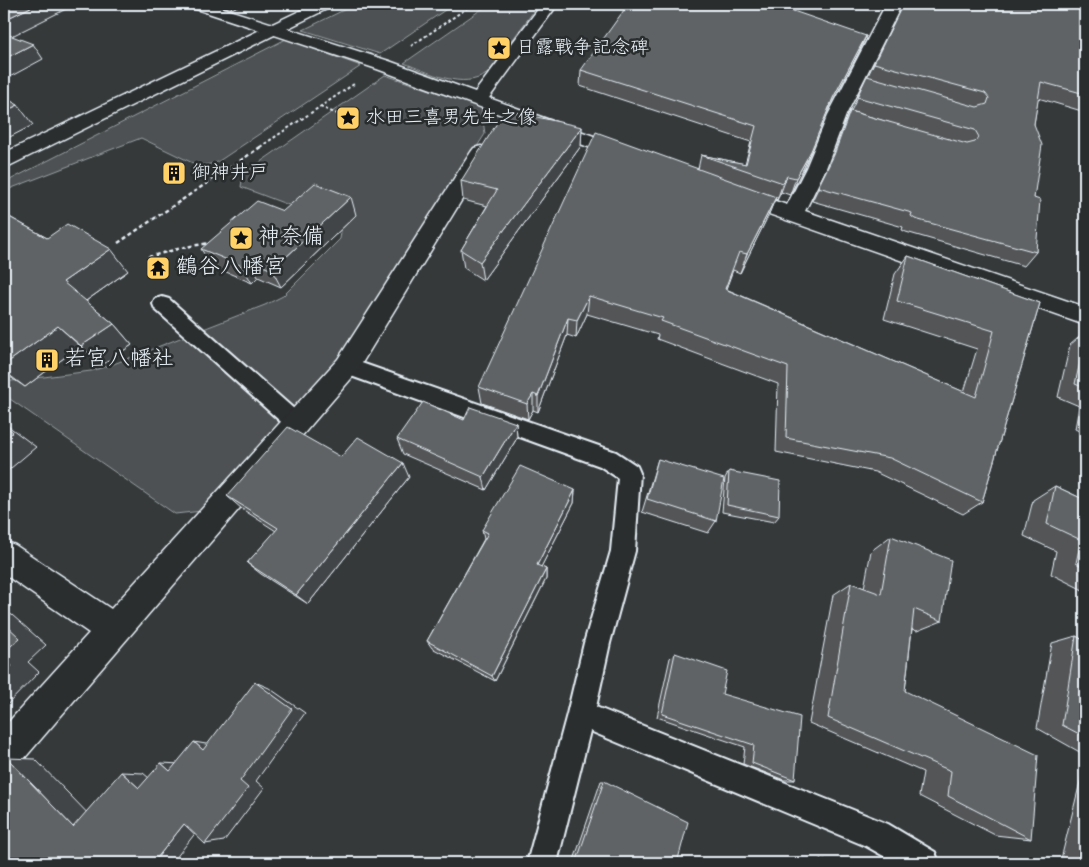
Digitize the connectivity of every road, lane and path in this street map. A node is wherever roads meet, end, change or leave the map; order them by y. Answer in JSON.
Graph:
{"nodes":[{"id":1,"x":195,"y":4,"type":"edge"},
{"id":2,"x":326,"y":4,"type":"edge"},
{"id":3,"x":473,"y":4,"type":"edge"},
{"id":4,"x":550,"y":4,"type":"edge"},
{"id":5,"x":894,"y":4,"type":"edge"},
{"id":6,"x":274,"y":30,"type":"junction"},
{"id":7,"x":383,"y":64,"type":"junction"},
{"id":8,"x":854,"y":81,"type":"junction"},
{"id":9,"x":874,"y":87,"type":"edge"},
{"id":10,"x":479,"y":99,"type":"junction"},
{"id":11,"x":320,"y":107,"type":"junction"},
{"id":12,"x":837,"y":115,"type":"junction"},
{"id":13,"x":345,"y":117,"type":"dead end"},
{"id":14,"x":856,"y":120,"type":"edge"},
{"id":15,"x":498,"y":124,"type":"junction"},
{"id":16,"x":4,"y":161,"type":"edge"},
{"id":17,"x":645,"y":161,"type":"edge"},
{"id":18,"x":719,"y":188,"type":"edge"},
{"id":19,"x":792,"y":215,"type":"junction"},
{"id":20,"x":118,"y":243,"type":"dead end"},
{"id":21,"x":212,"y":243,"type":"edge"},
{"id":22,"x":148,"y":257,"type":"dead end"},
{"id":23,"x":162,"y":304,"type":"dead end"},
{"id":24,"x":1085,"y":316,"type":"edge"},
{"id":25,"x":347,"y":366,"type":"junction"},
{"id":26,"x":296,"y":423,"type":"junction"},
{"id":27,"x":4,"y":556,"type":"edge"},
{"id":28,"x":113,"y":630,"type":"junction"},
{"id":29,"x":581,"y":714,"type":"junction"},
{"id":30,"x":4,"y":754,"type":"edge"},
{"id":31,"x":542,"y":863,"type":"edge"},
{"id":32,"x":924,"y":863,"type":"edge"}],
"edges":[{"from":1,"to":6,"type":"street"},
{"from":2,"to":6,"type":"street"},
{"from":3,"to":7,"type":"path"},
{"from":4,"to":10,"type":"street"},
{"from":5,"to":8,"type":"street"},
{"from":6,"to":7,"type":"street"},
{"from":6,"to":16,"type":"street"},
{"from":7,"to":10,"type":"street"},
{"from":7,"to":11,"type":"path"},
{"from":8,"to":9,"type":"street"},
{"from":8,"to":12,"type":"street"},
{"from":10,"to":15,"type":"street"},
{"from":11,"to":13,"type":"path"},
{"from":11,"to":20,"type":"path"},
{"from":12,"to":14,"type":"street"},
{"from":12,"to":19,"type":"street"},
{"from":15,"to":17,"type":"street"},
{"from":15,"to":25,"type":"street"},
{"from":18,"to":19,"type":"street"},
{"from":19,"to":24,"type":"street"},
{"from":21,"to":22,"type":"path"},
{"from":23,"to":26,"type":"lane"},
{"from":25,"to":26,"type":"street"},
{"from":25,"to":29,"type":"lane"},
{"from":26,"to":28,"type":"street"},
{"from":27,"to":28,"type":"street"},
{"from":28,"to":30,"type":"street"},
{"from":29,"to":31,"type":"lane"},
{"from":29,"to":32,"type":"lane"}]}
